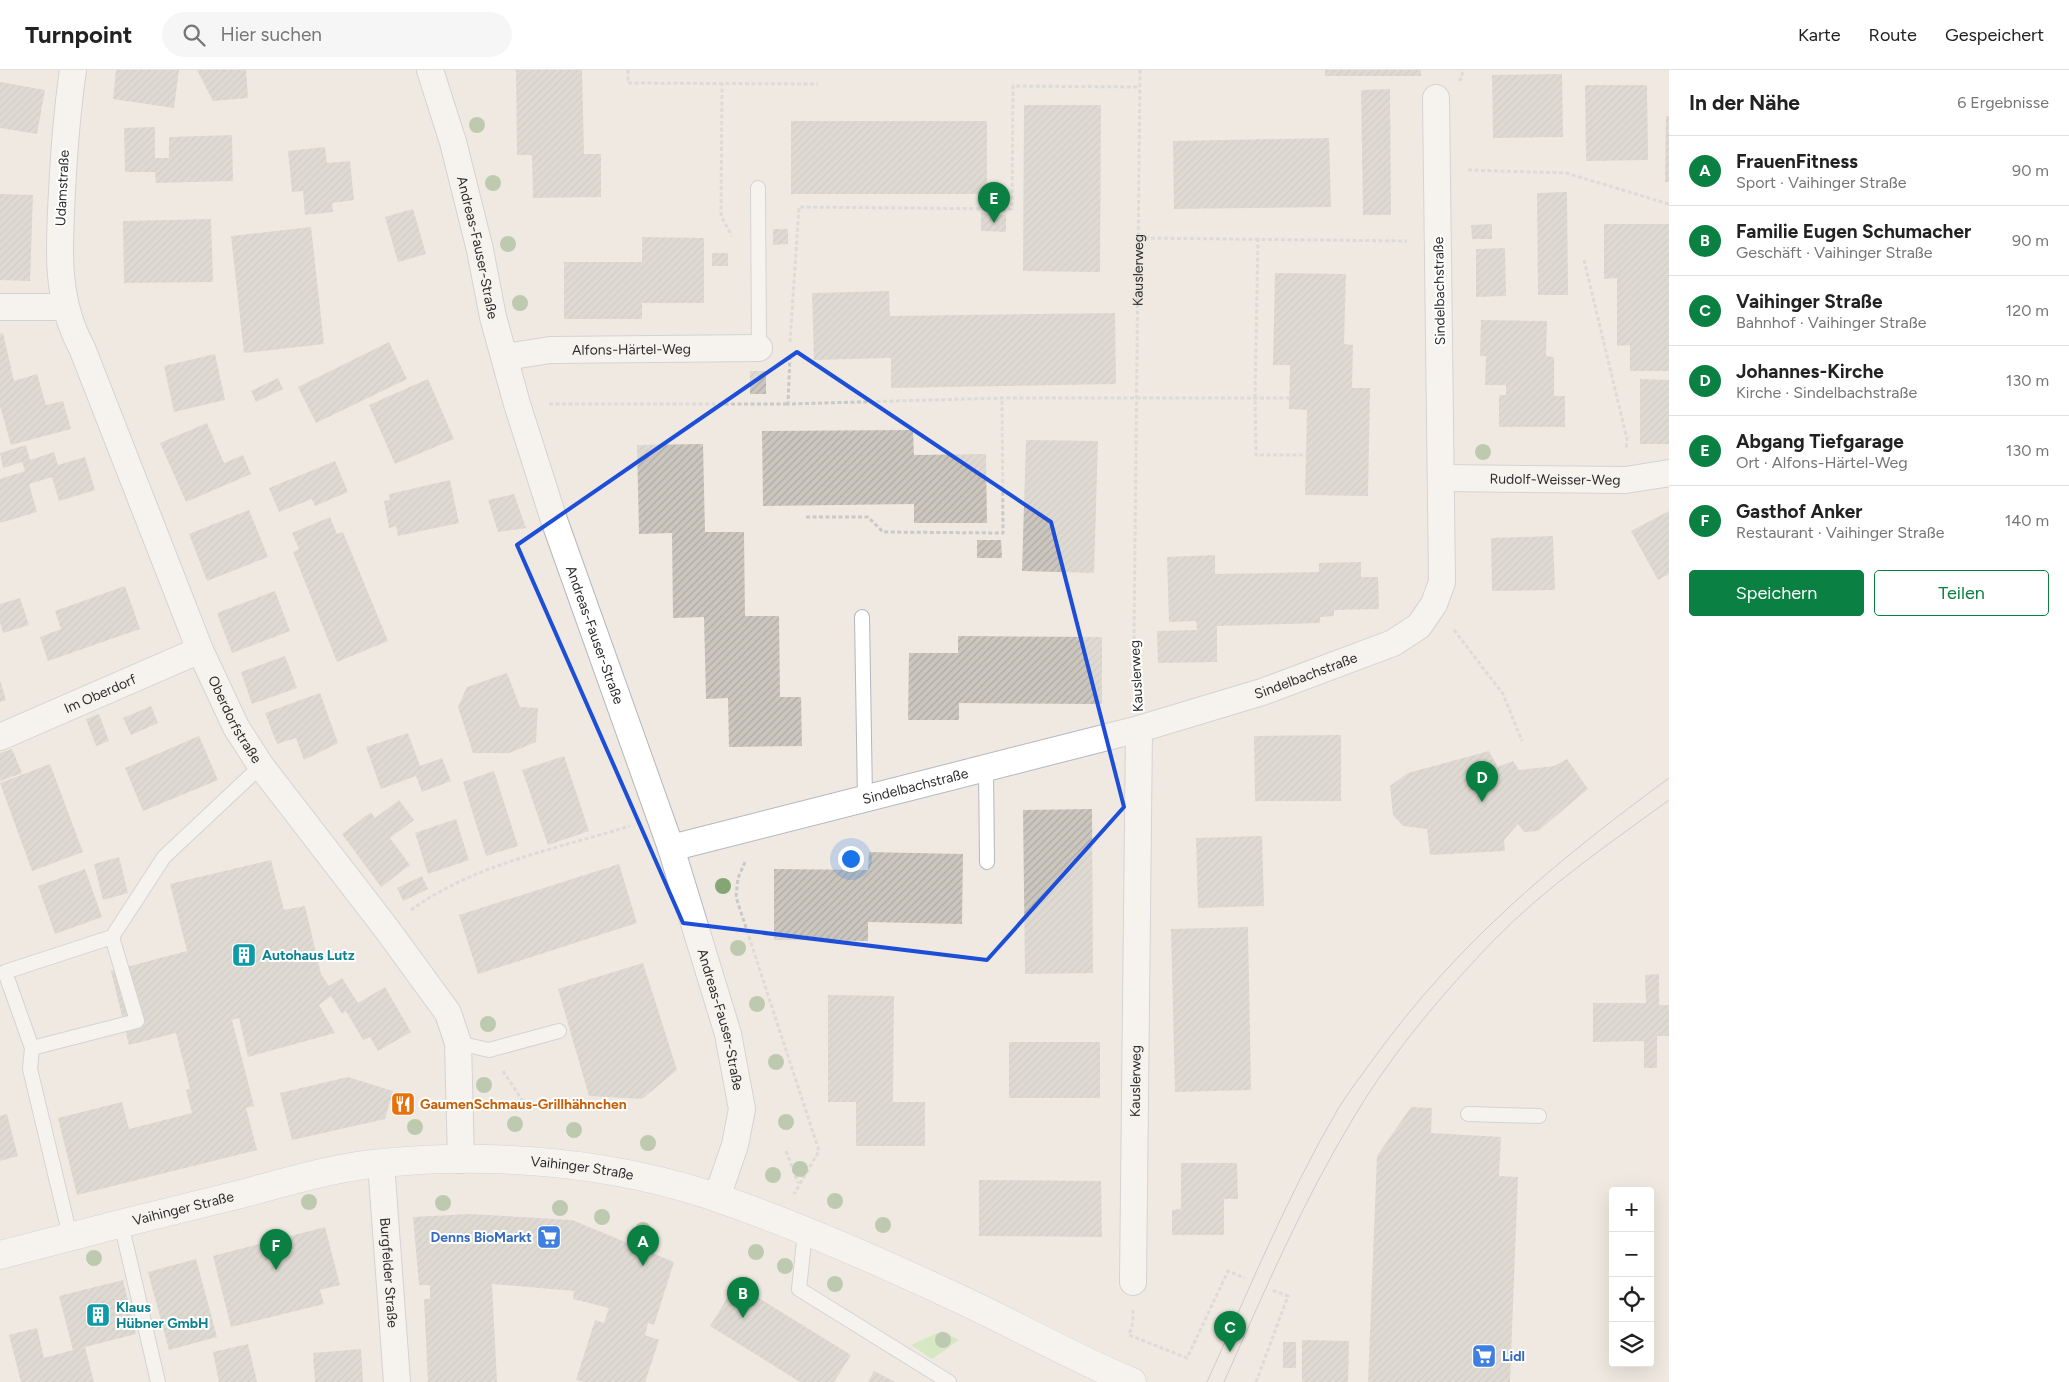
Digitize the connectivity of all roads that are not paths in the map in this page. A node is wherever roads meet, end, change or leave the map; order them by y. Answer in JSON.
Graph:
{"nodes":[{"id":1,"x":73,"y":70,"type":"edge"},
{"id":2,"x":430,"y":70,"type":"edge"},
{"id":3,"x":1436,"y":98,"type":"dead end"},
{"id":4,"x":758,"y":188,"type":"dead end"},
{"id":5,"x":0,"y":307,"type":"edge"},
{"id":6,"x":65,"y":307,"type":"junction"},
{"id":7,"x":759,"y":348,"type":"joint"},
{"id":8,"x":506,"y":358,"type":"junction"},
{"id":9,"x":1669,"y":473,"type":"edge"},
{"id":10,"x":1441,"y":478,"type":"junction"},
{"id":11,"x":862,"y":617,"type":"dead end"},
{"id":12,"x":200,"y":650,"type":"junction"},
{"id":13,"x":1139,"y":729,"type":"junction"},
{"id":14,"x":0,"y":738,"type":"edge"},
{"id":15,"x":261,"y":766,"type":"junction"},
{"id":16,"x":986,"y":768,"type":"junction"},
{"id":17,"x":865,"y":798,"type":"junction"},
{"id":18,"x":671,"y":848,"type":"junction"},
{"id":19,"x":988,"y":862,"type":"dead end"},
{"id":20,"x":112,"y":937,"type":"junction"},
{"id":21,"x":559,"y":1031,"type":"dead end"},
{"id":22,"x":458,"y":1043,"type":"junction"},
{"id":23,"x":32,"y":1048,"type":"junction"},
{"id":24,"x":1468,"y":1114,"type":"dead end"},
{"id":25,"x":1539,"y":1116,"type":"dead end"},
{"id":26,"x":461,"y":1160,"type":"junction"},
{"id":27,"x":381,"y":1163,"type":"junction"},
{"id":28,"x":717,"y":1198,"type":"junction"},
{"id":29,"x":121,"y":1223,"type":"junction"},
{"id":30,"x":794,"y":1227,"type":"junction"},
{"id":31,"x":70,"y":1236,"type":"junction"},
{"id":32,"x":0,"y":1255,"type":"edge"},
{"id":33,"x":1133,"y":1282,"type":"dead end"},
{"id":34,"x":1117,"y":1379,"type":"edge"},
{"id":35,"x":158,"y":1382,"type":"edge"},
{"id":36,"x":397,"y":1382,"type":"edge"},
{"id":37,"x":949,"y":1382,"type":"edge"}],
"edges":[{"from":1,"to":6,"type":"street","name":"Udamstraße"},
{"from":2,"to":8,"type":"street","name":"Andreas-Fauser-Straße"},
{"from":3,"to":10,"type":"street","name":"Sindelbachstraße"},
{"from":4,"to":7,"type":"lane"},
{"from":5,"to":6,"type":"street"},
{"from":6,"to":12,"type":"street","name":"Oberdorfstraße"},
{"from":7,"to":8,"type":"street","name":"Alfons-Härtel-Weg"},
{"from":8,"to":18,"type":"street","name":"Andreas-Fauser-Straße"},
{"from":9,"to":10,"type":"street","name":"Rudolf-Weisser-Weg"},
{"from":10,"to":13,"type":"street","name":"Sindelbachstraße"},
{"from":11,"to":17,"type":"lane"},
{"from":12,"to":14,"type":"street","name":"Im Oberdorf"},
{"from":12,"to":15,"type":"street","name":"Oberdorfstraße"},
{"from":13,"to":16,"type":"street","name":"Sindelbachstraße"},
{"from":13,"to":33,"type":"street","name":"Kauslerweg"},
{"from":15,"to":20,"type":"lane"},
{"from":15,"to":22,"type":"street","name":"Oberdorfstraße"},
{"from":16,"to":17,"type":"street","name":"Sindelbachstraße"},
{"from":16,"to":19,"type":"lane"},
{"from":17,"to":18,"type":"street","name":"Sindelbachstraße"},
{"from":18,"to":28,"type":"street","name":"Andreas-Fauser-Straße"},
{"from":20,"to":23,"type":"lane"},
{"from":20,"to":23,"type":"lane"},
{"from":21,"to":22,"type":"lane"},
{"from":22,"to":26,"type":"street","name":"Oberdorfstraße"},
{"from":23,"to":31,"type":"lane"},
{"from":24,"to":25,"type":"lane"},
{"from":26,"to":27,"type":"main road","name":"Vaihinger Straße"},
{"from":26,"to":28,"type":"main road","name":"Vaihinger Straße"},
{"from":27,"to":29,"type":"main road","name":"Vaihinger Straße"},
{"from":27,"to":36,"type":"street","name":"Burgfelder Straße"},
{"from":28,"to":30,"type":"main road","name":"Vaihinger Straße"},
{"from":29,"to":31,"type":"main road","name":"Vaihinger Straße"},
{"from":29,"to":35,"type":"lane"},
{"from":30,"to":34,"type":"main road","name":"Vaihinger Straße"},
{"from":30,"to":37,"type":"lane"},
{"from":31,"to":32,"type":"main road","name":"Vaihinger Straße"}]}
